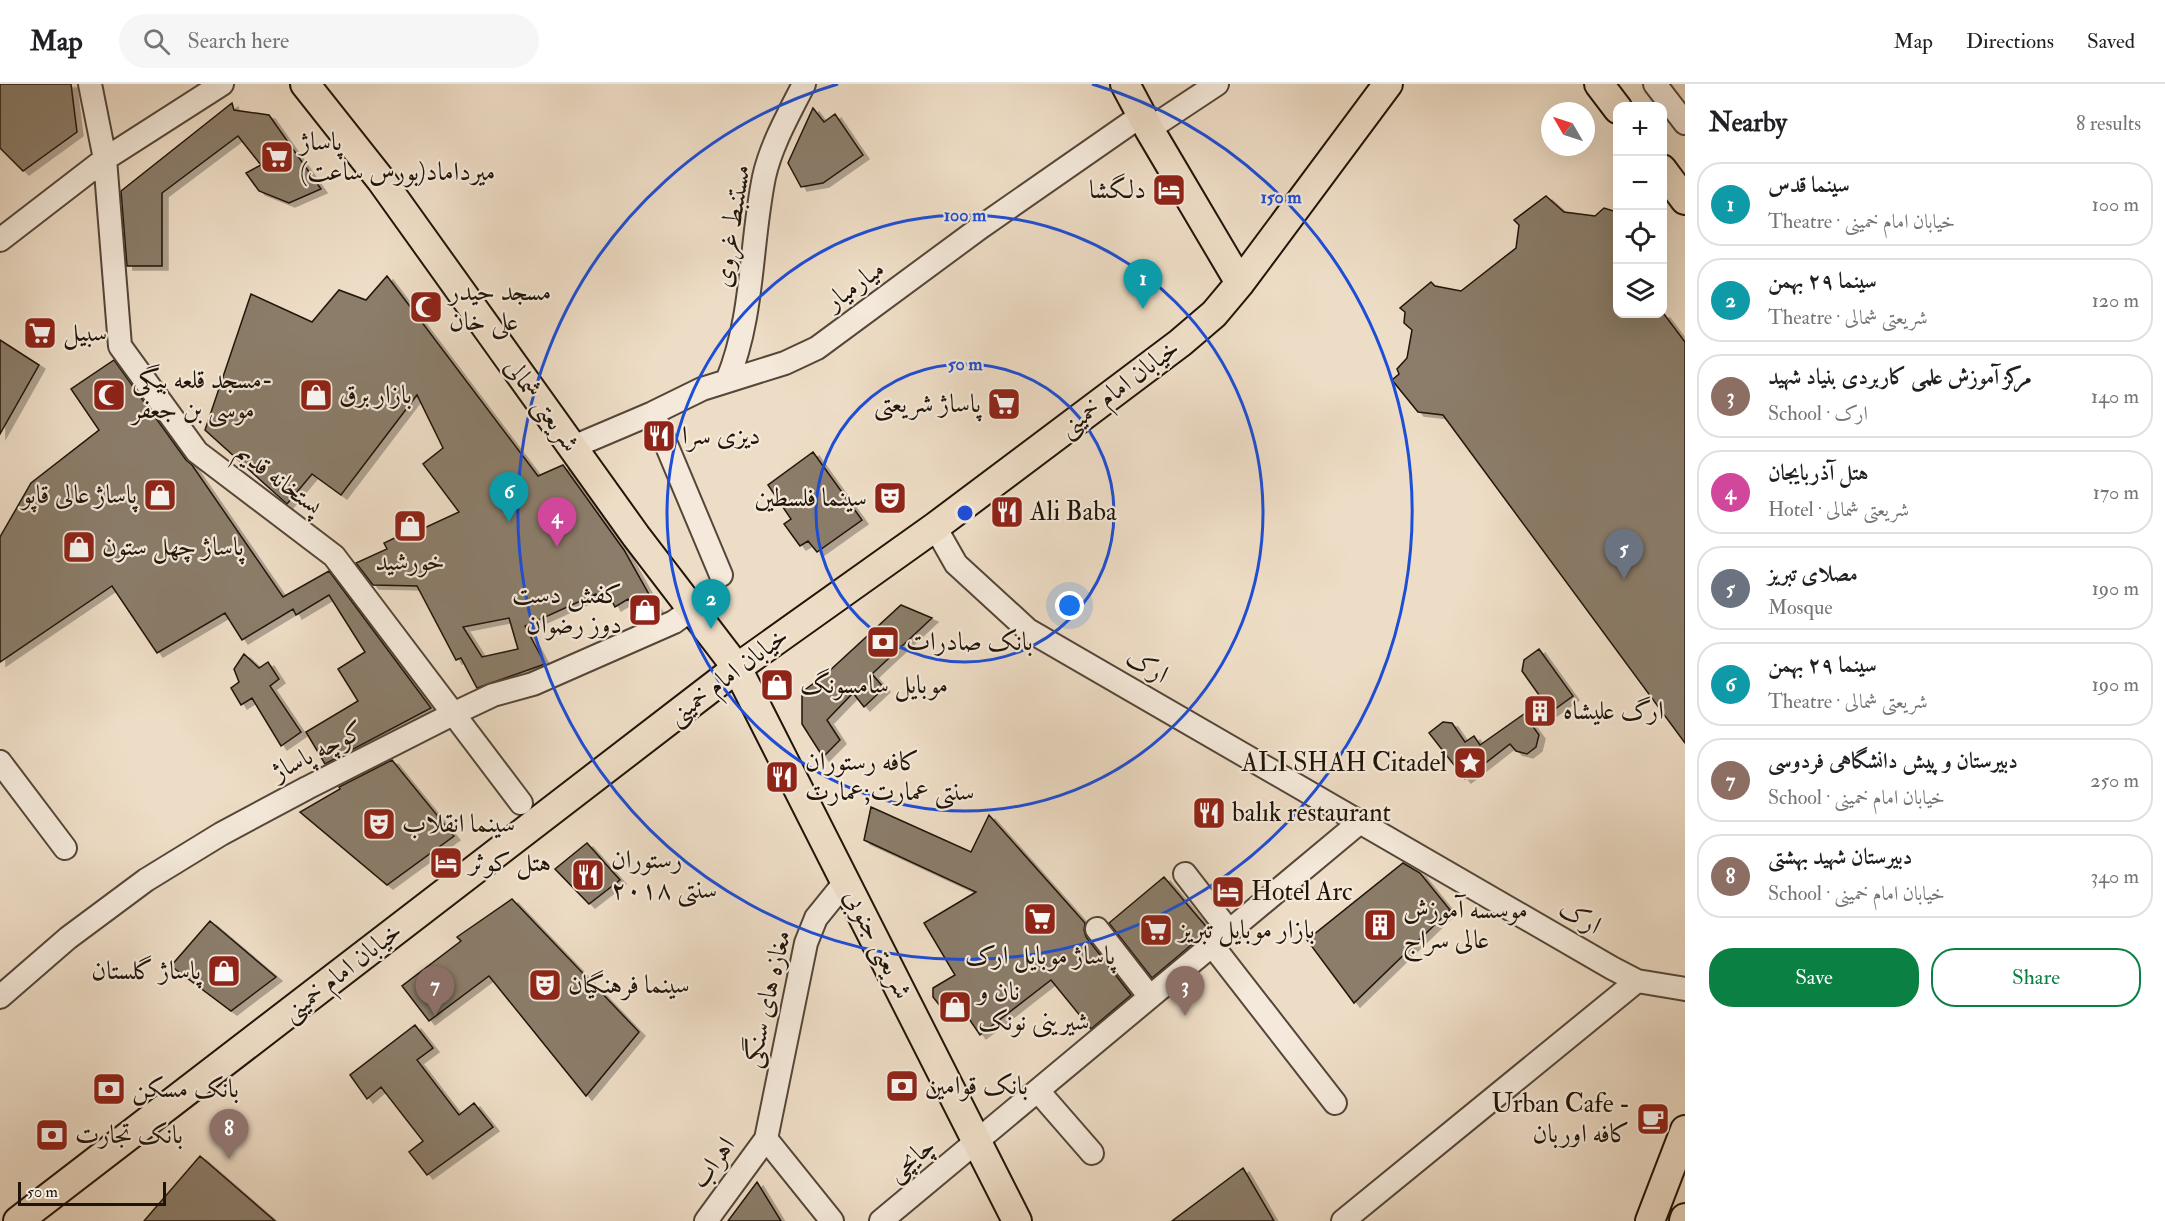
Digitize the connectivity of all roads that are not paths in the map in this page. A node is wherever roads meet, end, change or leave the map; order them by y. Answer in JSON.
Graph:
{"nodes":[{"id":1,"x":90,"y":84,"type":"edge"},
{"id":2,"x":222,"y":84,"type":"edge"},
{"id":3,"x":305,"y":84,"type":"edge"},
{"id":4,"x":804,"y":84,"type":"edge"},
{"id":5,"x":1125,"y":84,"type":"edge"},
{"id":6,"x":1217,"y":84,"type":"edge"},
{"id":7,"x":1388,"y":84,"type":"edge"},
{"id":8,"x":1599,"y":84,"type":"edge"},
{"id":9,"x":1655,"y":84,"type":"edge"},
{"id":10,"x":1613,"y":103,"type":"edge"},
{"id":11,"x":1145,"y":122,"type":"junction"},
{"id":12,"x":1685,"y":123,"type":"edge"},
{"id":13,"x":105,"y":159,"type":"junction"},
{"id":14,"x":1667,"y":176,"type":"edge"},
{"id":15,"x":1685,"y":200,"type":"edge"},
{"id":16,"x":0,"y":240,"type":"edge"},
{"id":17,"x":1234,"y":273,"type":"junction"},
{"id":18,"x":727,"y":381,"type":"junction"},
{"id":19,"x":653,"y":413,"type":"junction"},
{"id":20,"x":573,"y":447,"type":"junction"},
{"id":21,"x":935,"y":527,"type":"junction"},
{"id":22,"x":721,"y":575,"type":"dead end"},
{"id":23,"x":693,"y":609,"type":"junction"},
{"id":24,"x":737,"y":668,"type":"junction"},
{"id":25,"x":455,"y":713,"type":"junction"},
{"id":26,"x":0,"y":762,"type":"edge"},
{"id":27,"x":521,"y":803,"type":"dead end"},
{"id":28,"x":1360,"y":822,"type":"junction"},
{"id":29,"x":65,"y":848,"type":"dead end"},
{"id":30,"x":1185,"y":874,"type":"dead end"},
{"id":31,"x":846,"y":881,"type":"junction"},
{"id":32,"x":1097,"y":929,"type":"dead end"},
{"id":33,"x":1221,"y":938,"type":"junction"},
{"id":34,"x":1637,"y":981,"type":"junction"},
{"id":35,"x":1685,"y":988,"type":"edge"},
{"id":36,"x":0,"y":997,"type":"edge"},
{"id":37,"x":1149,"y":997,"type":"junction"},
{"id":38,"x":1038,"y":1091,"type":"junction"},
{"id":39,"x":1335,"y":1103,"type":"dead end"},
{"id":40,"x":1685,"y":1131,"type":"edge"},
{"id":41,"x":766,"y":1139,"type":"junction"},
{"id":42,"x":978,"y":1141,"type":"junction"},
{"id":43,"x":1092,"y":1153,"type":"dead end"},
{"id":44,"x":18,"y":1221,"type":"edge"},
{"id":45,"x":706,"y":1221,"type":"edge"},
{"id":46,"x":832,"y":1221,"type":"edge"},
{"id":47,"x":881,"y":1221,"type":"edge"},
{"id":48,"x":1017,"y":1221,"type":"edge"},
{"id":49,"x":1343,"y":1221,"type":"edge"},
{"id":50,"x":1650,"y":1221,"type":"edge"}],
"edges":[{"from":1,"to":13,"type":"street","name":"پستخانه قدیم"},
{"from":2,"to":13,"type":"street"},
{"from":3,"to":20,"type":"main road","name":"شریعتی شمالی"},
{"from":4,"to":18,"type":"street","name":"مستنبط غروی"},
{"from":5,"to":11,"type":"main road"},
{"from":6,"to":11,"type":"street","name":"میارمیار"},
{"from":7,"to":17,"type":"main road","name":"خیابان امام خمینی"},
{"from":8,"to":10,"type":"main road"},
{"from":9,"to":12,"type":"street"},
{"from":11,"to":17,"type":"main road"},
{"from":11,"to":18,"type":"street","name":"میارمیار"},
{"from":13,"to":16,"type":"street"},
{"from":13,"to":25,"type":"street","name":"پستخانه قدیم"},
{"from":14,"to":15,"type":"main road"},
{"from":17,"to":21,"type":"main road","name":"خیابان امام خمینی"},
{"from":18,"to":19,"type":"street","name":"میارمیار"},
{"from":19,"to":20,"type":"street","name":"میارمیار"},
{"from":19,"to":22,"type":"street"},
{"from":20,"to":23,"type":"main road","name":"شریعتی شمالی"},
{"from":21,"to":24,"type":"main road","name":"خیابان امام خمینی"},
{"from":21,"to":28,"type":"street","name":"ارک"},
{"from":23,"to":24,"type":"main road","name":"شریعتی شمالی"},
{"from":23,"to":25,"type":"street","name":"کوچه پاساژ"},
{"from":24,"to":31,"type":"main road","name":"شریعتی جنوبی"},
{"from":24,"to":44,"type":"main road","name":"خیابان امام خمینی"},
{"from":25,"to":27,"type":"street","name":"پستخانه قدیم"},
{"from":25,"to":36,"type":"street","name":"کوچه پاساژ"},
{"from":26,"to":29,"type":"street"},
{"from":28,"to":33,"type":"street"},
{"from":28,"to":34,"type":"street","name":"ارک"},
{"from":30,"to":33,"type":"street"},
{"from":31,"to":41,"type":"street","name":"مغازه های سنگی"},
{"from":31,"to":42,"type":"main road","name":"شریعتی جنوبی"},
{"from":32,"to":37,"type":"street"},
{"from":33,"to":37,"type":"street"},
{"from":33,"to":39,"type":"street"},
{"from":34,"to":35,"type":"street","name":"ارک"},
{"from":34,"to":49,"type":"street"},
{"from":37,"to":38,"type":"street"},
{"from":38,"to":42,"type":"street"},
{"from":38,"to":43,"type":"street"},
{"from":40,"to":50,"type":"main road"},
{"from":41,"to":45,"type":"street","name":"اهراب"},
{"from":41,"to":46,"type":"street"},
{"from":42,"to":47,"type":"street","name":"چایچی"},
{"from":42,"to":48,"type":"main road","name":"شریعتی جنوبی"}]}
